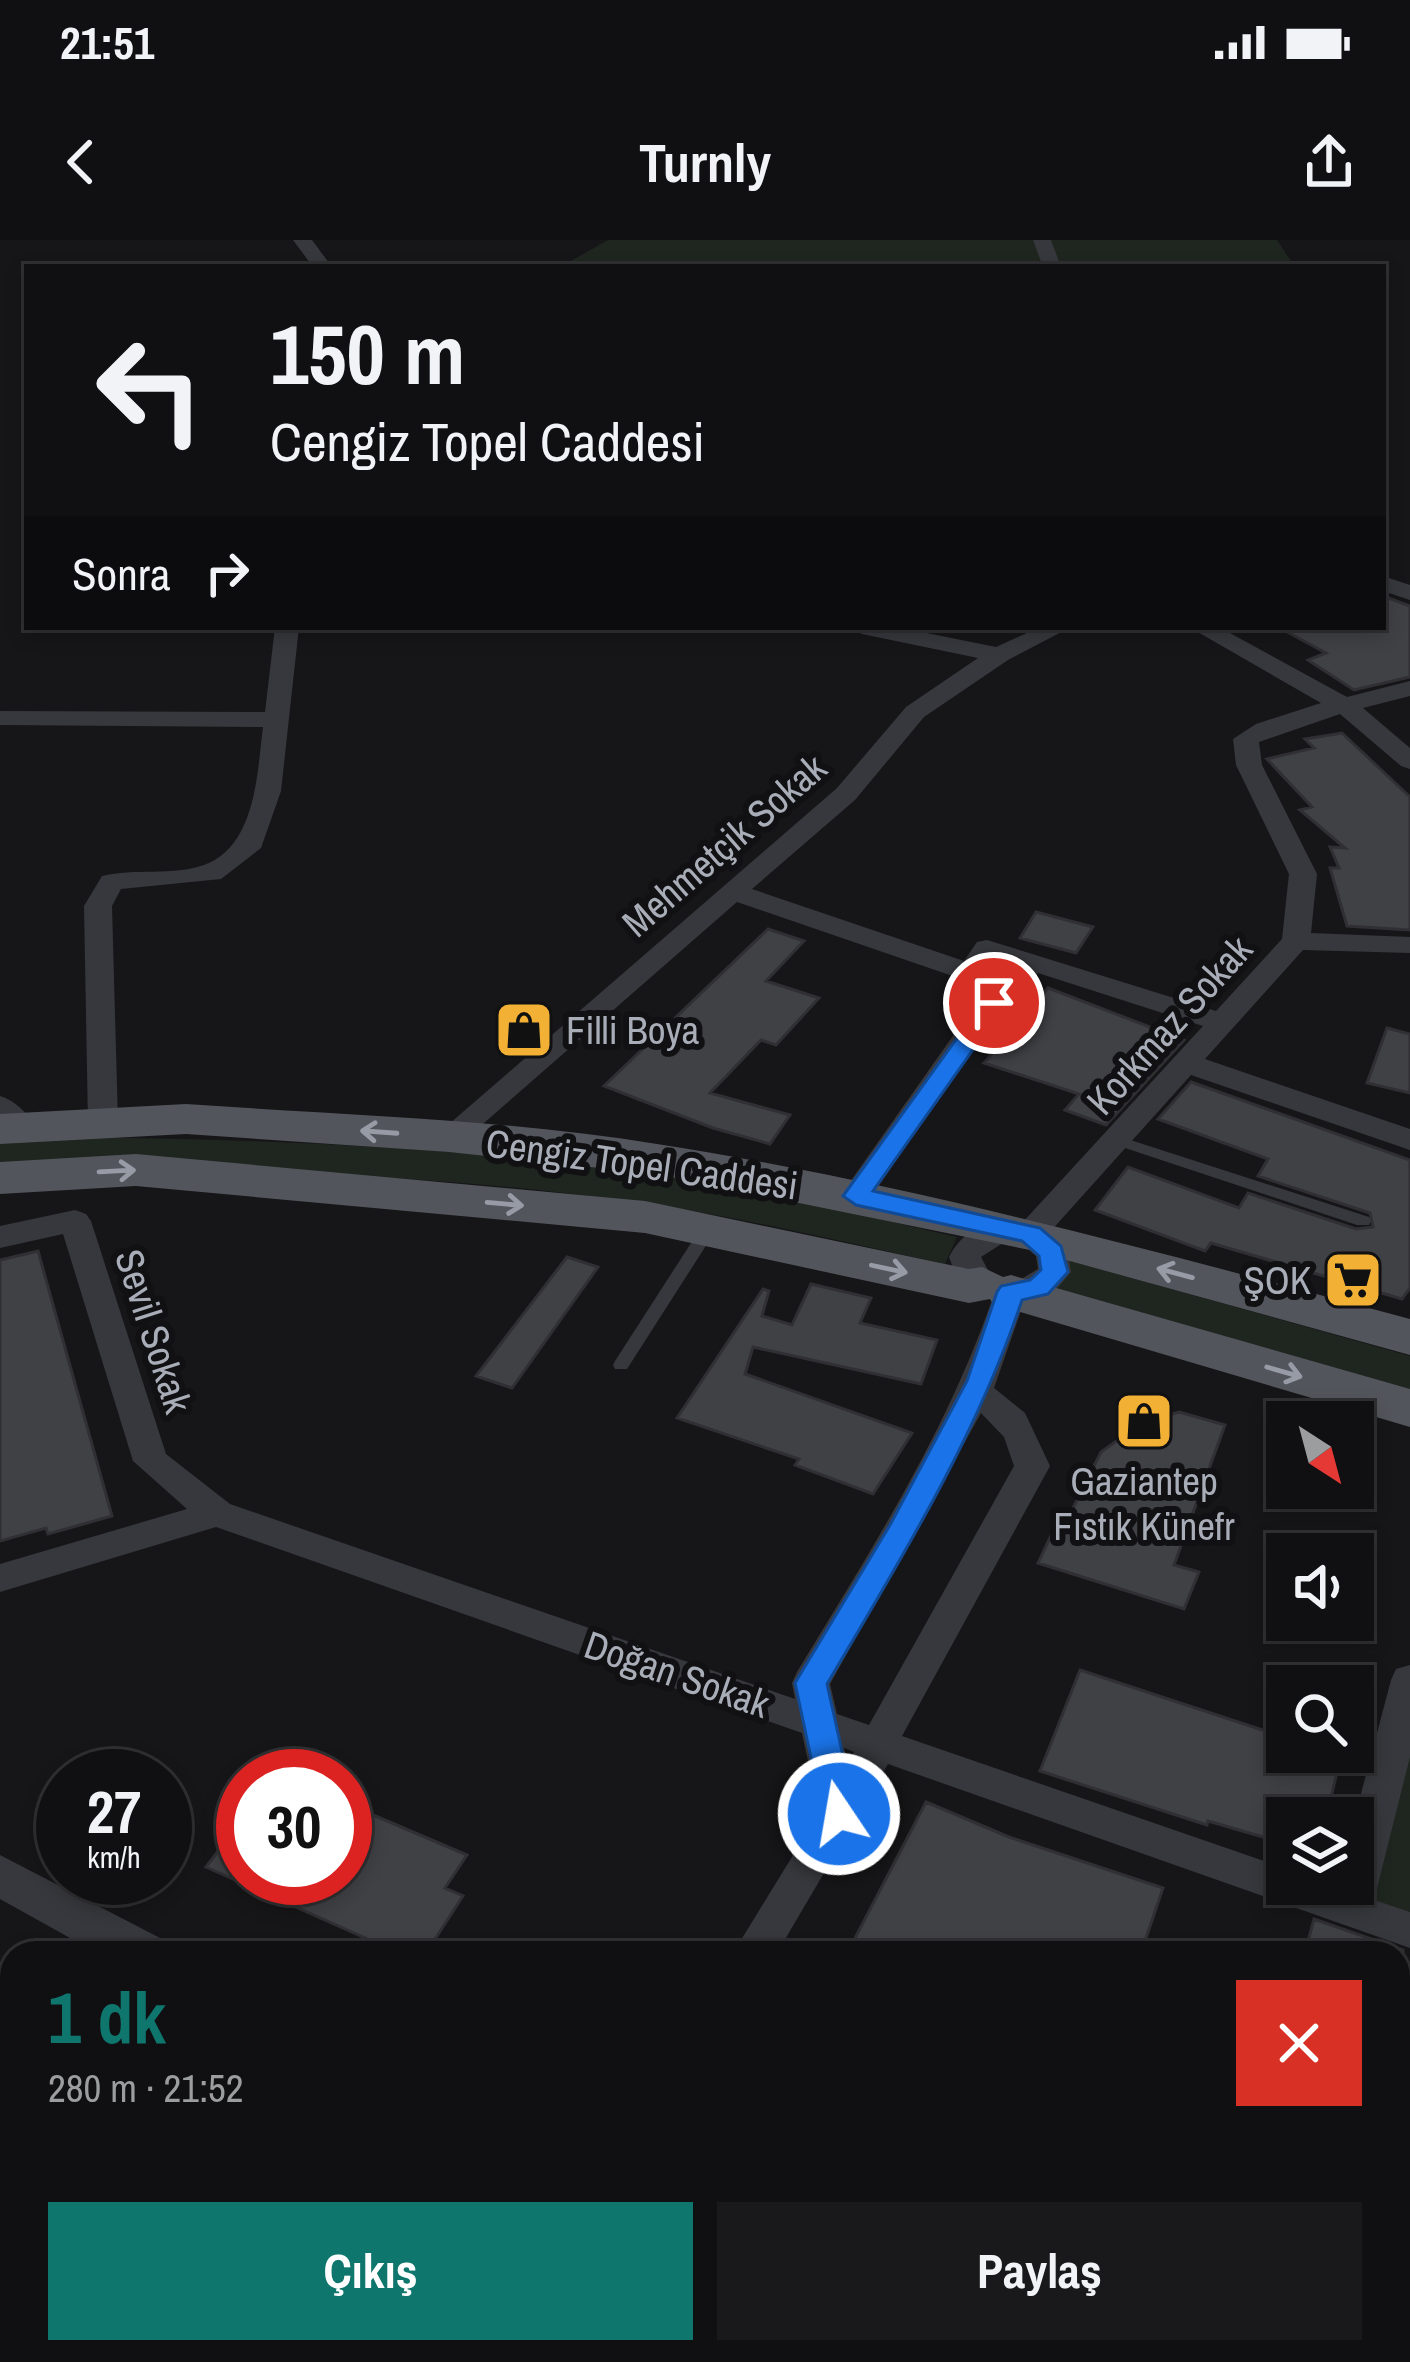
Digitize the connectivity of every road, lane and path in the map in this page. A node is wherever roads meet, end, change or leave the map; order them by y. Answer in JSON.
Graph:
{"nodes":[{"id":1,"x":287,"y":630,"type":"edge"},
{"id":2,"x":876,"y":630,"type":"edge"},
{"id":3,"x":1053,"y":630,"type":"edge"},
{"id":4,"x":1206,"y":630,"type":"edge"},
{"id":5,"x":999,"y":656,"type":"junction"},
{"id":6,"x":1410,"y":688,"type":"edge"},
{"id":7,"x":1348,"y":708,"type":"junction"},
{"id":8,"x":0,"y":718,"type":"edge"},
{"id":9,"x":277,"y":720,"type":"junction"},
{"id":10,"x":1410,"y":761,"type":"edge"},
{"id":11,"x":731,"y":891,"type":"junction"},
{"id":12,"x":1296,"y":941,"type":"junction"},
{"id":13,"x":1410,"y":945,"type":"edge"},
{"id":14,"x":1033,"y":962,"type":"junction"},
{"id":15,"x":1223,"y":1023,"type":"junction"},
{"id":16,"x":1187,"y":1063,"type":"junction"},
{"id":17,"x":7,"y":1120,"type":"edge"},
{"id":18,"x":103,"y":1124,"type":"junction"},
{"id":19,"x":449,"y":1137,"type":"junction"},
{"id":20,"x":1410,"y":1140,"type":"edge"},
{"id":21,"x":1118,"y":1141,"type":"junction"},
{"id":22,"x":0,"y":1178,"type":"edge"},
{"id":23,"x":856,"y":1196,"type":"junction"},
{"id":24,"x":1363,"y":1221,"type":"dead end"},
{"id":25,"x":708,"y":1231,"type":"junction"},
{"id":26,"x":1030,"y":1234,"type":"junction"},
{"id":27,"x":0,"y":1237,"type":"edge"},
{"id":28,"x":997,"y":1288,"type":"junction"},
{"id":29,"x":1410,"y":1337,"type":"edge"},
{"id":30,"x":621,"y":1365,"type":"dead end"},
{"id":31,"x":975,"y":1392,"type":"junction"},
{"id":32,"x":1410,"y":1408,"type":"edge"},
{"id":33,"x":217,"y":1514,"type":"junction"},
{"id":34,"x":0,"y":1579,"type":"edge"},
{"id":35,"x":1410,"y":1680,"type":"edge"},
{"id":36,"x":820,"y":1724,"type":"junction"},
{"id":37,"x":878,"y":1744,"type":"junction"},
{"id":38,"x":839,"y":1814,"type":"junction"},
{"id":39,"x":0,"y":1875,"type":"edge"},
{"id":40,"x":1351,"y":1910,"type":"junction"},
{"id":41,"x":1410,"y":1930,"type":"edge"},
{"id":42,"x":120,"y":1941,"type":"edge"},
{"id":43,"x":761,"y":1941,"type":"edge"}],
"edges":[{"from":1,"to":9,"type":"street"},
{"from":2,"to":5,"type":"street"},
{"from":3,"to":5,"type":"street","name":"Mehmetçik Sokak"},
{"from":4,"to":7,"type":"street"},
{"from":5,"to":11,"type":"street","name":"Mehmetçik Sokak"},
{"from":6,"to":7,"type":"street","name":"Korkmaz Sokak"},
{"from":7,"to":10,"type":"street"},
{"from":7,"to":12,"type":"street","name":"Korkmaz Sokak"},
{"from":8,"to":9,"type":"street"},
{"from":9,"to":18,"type":"street"},
{"from":11,"to":14,"type":"street"},
{"from":11,"to":19,"type":"street","name":"Mehmetçik Sokak"},
{"from":12,"to":13,"type":"street"},
{"from":12,"to":15,"type":"street","name":"Korkmaz Sokak"},
{"from":14,"to":15,"type":"street"},
{"from":14,"to":23,"type":"street"},
{"from":15,"to":16,"type":"street","name":"Korkmaz Sokak"},
{"from":16,"to":20,"type":"street"},
{"from":16,"to":21,"type":"street","name":"Korkmaz Sokak"},
{"from":17,"to":18,"type":"main road","name":"Cengiz Topel Caddesi"},
{"from":19,"to":18,"type":"main road","name":"Cengiz Topel Caddesi","one_way":true},
{"from":19,"to":23,"type":"main road","name":"Cengiz Topel Caddesi"},
{"from":21,"to":24,"type":"lane"},
{"from":21,"to":26,"type":"street","name":"Korkmaz Sokak"},
{"from":22,"to":25,"type":"main road","name":"Cengiz Topel Caddesi","one_way":true},
{"from":23,"to":26,"type":"main road","name":"Cengiz Topel Caddesi"},
{"from":25,"to":28,"type":"main road","name":"Cengiz Topel Caddesi","one_way":true},
{"from":25,"to":30,"type":"lane"},
{"from":26,"to":28,"type":"street"},
{"from":26,"to":28,"type":"street"},
{"from":29,"to":26,"type":"main road","name":"Cengiz Topel Caddesi","one_way":true},
{"from":27,"to":33,"type":"street","name":"Sevil Sokak"},
{"from":28,"to":31,"type":"street"},
{"from":28,"to":32,"type":"main road","name":"Cengiz Topel Caddesi","one_way":true},
{"from":31,"to":36,"type":"street"},
{"from":31,"to":37,"type":"street"},
{"from":33,"to":34,"type":"street"},
{"from":33,"to":36,"type":"street","name":"Doğan Sokak"},
{"from":35,"to":40,"type":"street"},
{"from":36,"to":37,"type":"street","name":"Doğan Sokak"},
{"from":36,"to":38,"type":"street"},
{"from":37,"to":38,"type":"street"},
{"from":37,"to":40,"type":"street","name":"Doğan Sokak"},
{"from":38,"to":43,"type":"street"},
{"from":39,"to":42,"type":"street"},
{"from":40,"to":41,"type":"street","name":"Doğan Sokak"}]}
